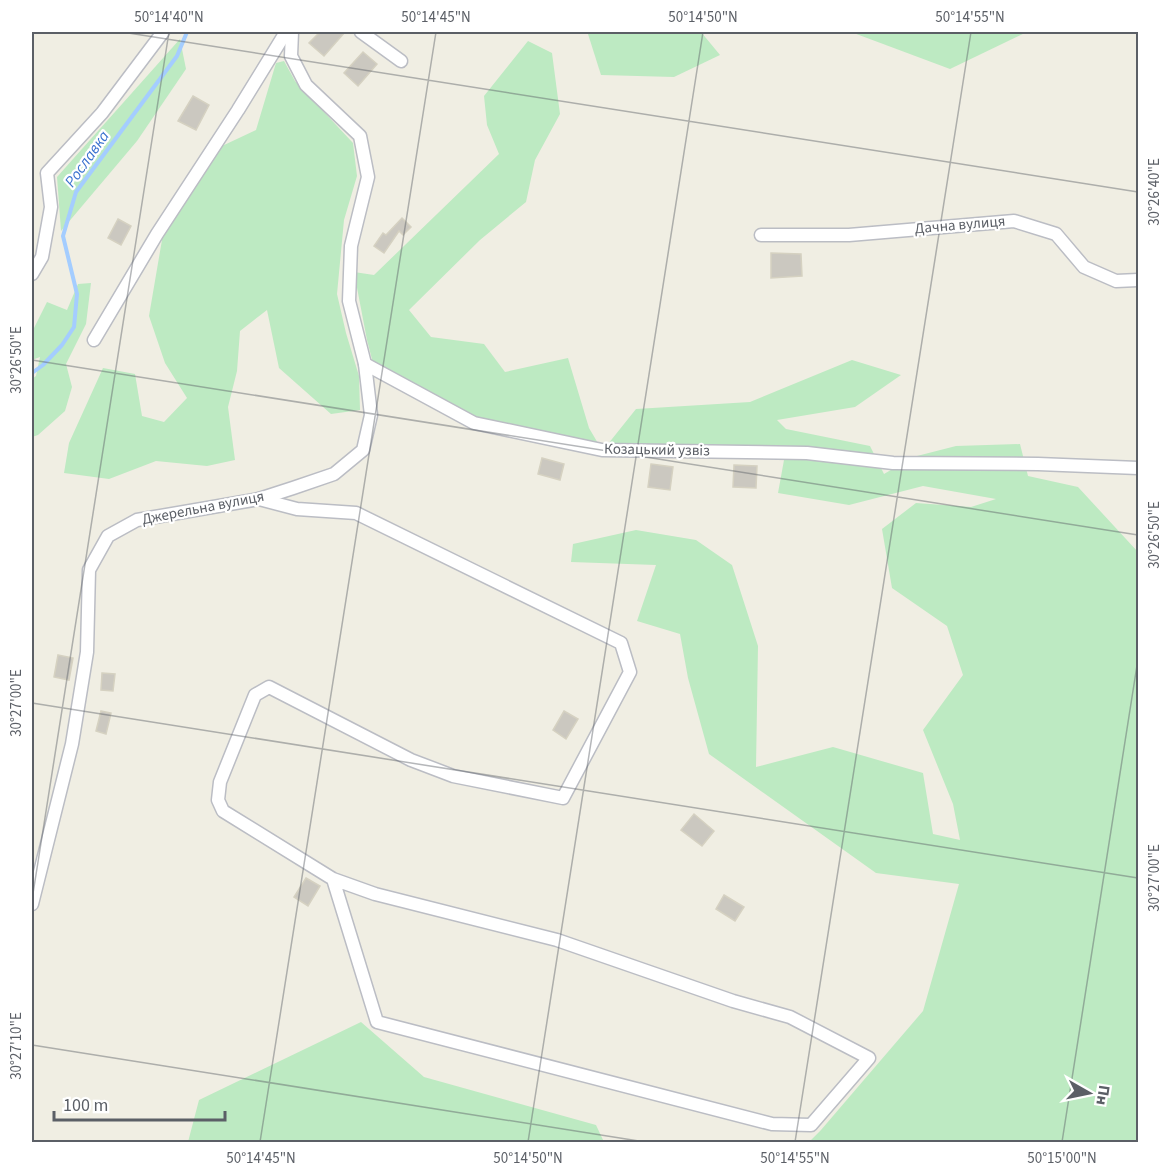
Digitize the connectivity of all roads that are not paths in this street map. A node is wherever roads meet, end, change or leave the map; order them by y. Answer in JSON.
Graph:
{"nodes":[{"id":1,"x":163,"y":32,"type":"edge"},
{"id":2,"x":286,"y":32,"type":"edge"},
{"id":3,"x":292,"y":32,"type":"edge"},
{"id":4,"x":361,"y":32,"type":"edge"},
{"id":5,"x":401,"y":61,"type":"dead end"},
{"id":6,"x":761,"y":235,"type":"dead end"},
{"id":7,"x":32,"y":274,"type":"edge"},
{"id":8,"x":1138,"y":280,"type":"edge"},
{"id":9,"x":93,"y":340,"type":"dead end"},
{"id":10,"x":365,"y":364,"type":"junction"},
{"id":11,"x":1138,"y":468,"type":"edge"},
{"id":12,"x":259,"y":499,"type":"junction"},
{"id":13,"x":333,"y":879,"type":"junction"},
{"id":14,"x":32,"y":904,"type":"edge"}],
"edges":[{"from":1,"to":7,"type":"street"},
{"from":2,"to":9,"type":"street"},
{"from":3,"to":10,"type":"street","name":"Джерельна вулиця"},
{"from":4,"to":5,"type":"street"},
{"from":6,"to":8,"type":"street","name":"Дачна вулиця"},
{"from":10,"to":11,"type":"street","name":"Козацький узвіз"},
{"from":10,"to":12,"type":"street","name":"Джерельна вулиця"},
{"from":12,"to":13,"type":"street"},
{"from":12,"to":14,"type":"street","name":"Джерельна вулиця"},
{"from":13,"to":13,"type":"street"}]}
